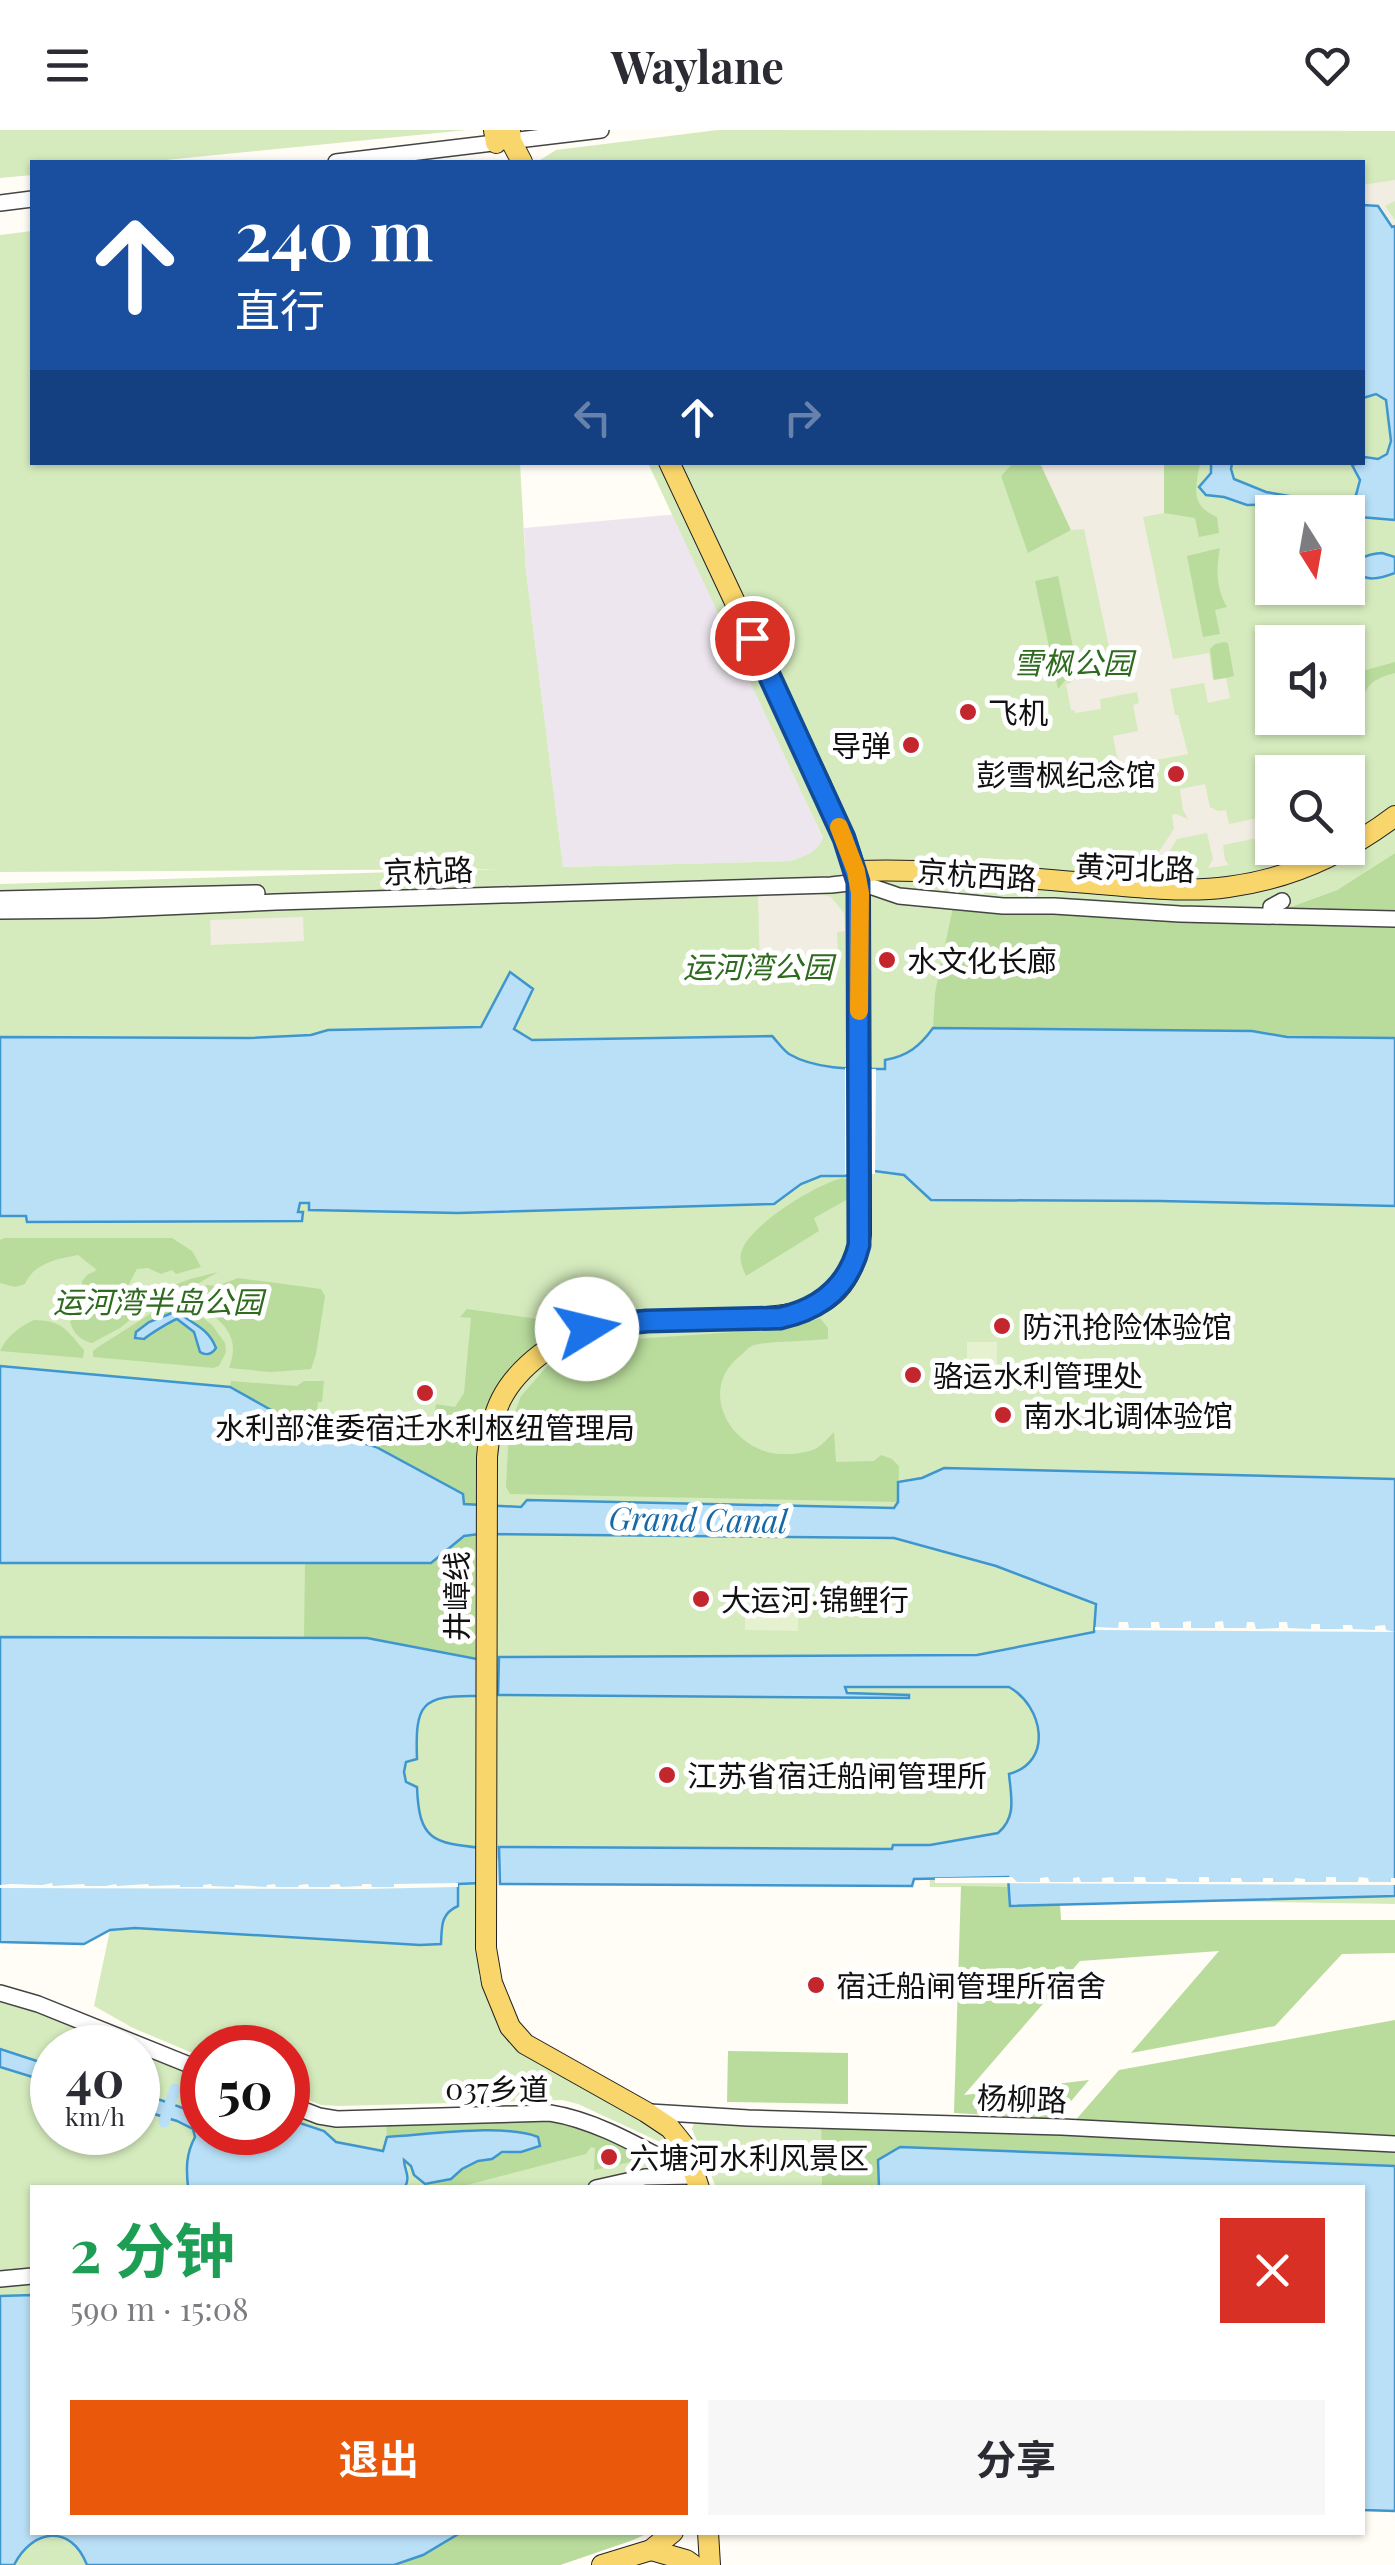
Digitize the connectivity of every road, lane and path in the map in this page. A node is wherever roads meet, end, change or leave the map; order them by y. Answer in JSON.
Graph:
{"nodes":[{"id":1,"x":601,"y":130,"type":"edge"},
{"id":2,"x":503,"y":136,"type":"edge"},
{"id":3,"x":349,"y":160,"type":"edge"},
{"id":4,"x":521,"y":160,"type":"edge"},
{"id":5,"x":30,"y":200,"type":"edge"},
{"id":6,"x":0,"y":204,"type":"edge"},
{"id":7,"x":670,"y":465,"type":"edge"},
{"id":8,"x":1395,"y":816,"type":"edge"},
{"id":9,"x":1395,"y":830,"type":"edge"},
{"id":10,"x":857,"y":876,"type":"junction"},
{"id":11,"x":0,"y":899,"type":"edge"},
{"id":12,"x":0,"y":911,"type":"edge"},
{"id":13,"x":1395,"y":919,"type":"edge"},
{"id":14,"x":0,"y":1993,"type":"edge"},
{"id":15,"x":180,"y":2061,"type":"edge"},
{"id":16,"x":646,"y":2112,"type":"junction"},
{"id":17,"x":310,"y":2113,"type":"edge"},
{"id":18,"x":1395,"y":2144,"type":"edge"},
{"id":19,"x":697,"y":2182,"type":"edge"},
{"id":20,"x":607,"y":2185,"type":"edge"},
{"id":21,"x":30,"y":2276,"type":"edge"},
{"id":22,"x":0,"y":2278,"type":"edge"},
{"id":23,"x":669,"y":2535,"type":"edge"},
{"id":24,"x":708,"y":2535,"type":"edge"},
{"id":25,"x":651,"y":2550,"type":"junction"},
{"id":26,"x":602,"y":2565,"type":"edge"},
{"id":27,"x":693,"y":2565,"type":"edge"},
{"id":28,"x":710,"y":2565,"type":"edge"}],
"edges":[{"from":1,"to":2,"type":"street"},
{"from":2,"to":3,"type":"street"},
{"from":2,"to":4,"type":"main road"},
{"from":5,"to":6,"type":"street"},
{"from":7,"to":10,"type":"main road"},
{"from":8,"to":10,"type":"main road","name":"黄河北路"},
{"from":9,"to":10,"type":"main road","name":"黄河北路"},
{"from":10,"to":11,"type":"street","name":"京杭路"},
{"from":10,"to":12,"type":"street","name":"京杭路"},
{"from":10,"to":13,"type":"street","name":"京杭西路"},
{"from":10,"to":16,"type":"main road","name":"井嶂线"},
{"from":14,"to":15,"type":"street"},
{"from":16,"to":18,"type":"street","name":"杨柳路"},
{"from":16,"to":19,"type":"main road","name":"井嶂线"},
{"from":17,"to":19,"type":"street","name":"037乡道"},
{"from":19,"to":20,"type":"street"},
{"from":21,"to":22,"type":"street"},
{"from":23,"to":25,"type":"main road"},
{"from":24,"to":28,"type":"main road"},
{"from":25,"to":26,"type":"main road"},
{"from":25,"to":27,"type":"main road"}]}
